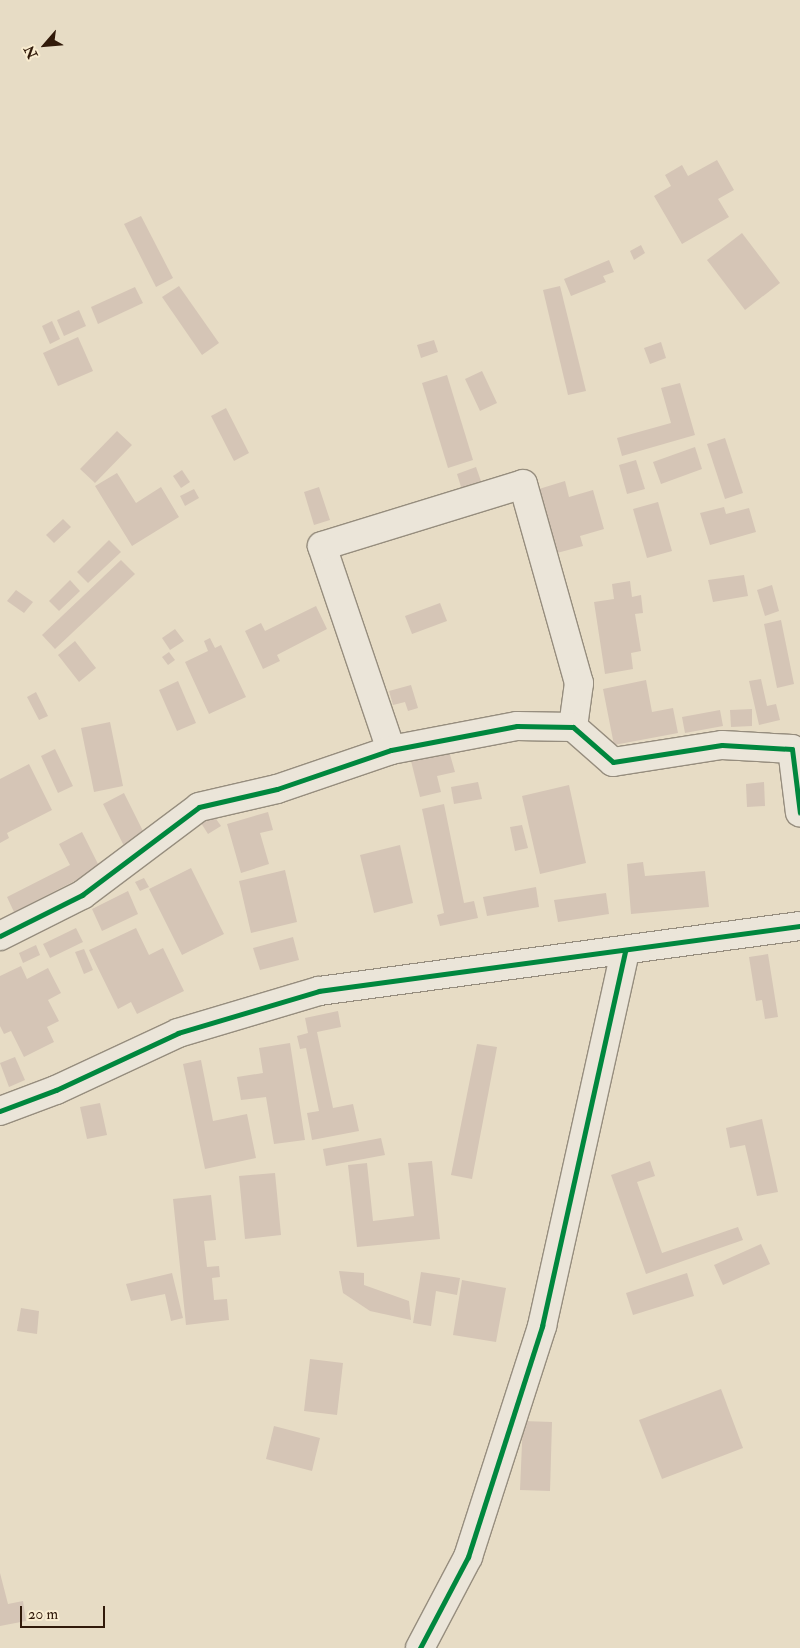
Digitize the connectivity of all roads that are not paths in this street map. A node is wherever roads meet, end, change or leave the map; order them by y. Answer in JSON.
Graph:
{"nodes":[{"id":1,"x":573,"y":728,"type":"junction"},
{"id":2,"x":390,"y":750,"type":"junction"},
{"id":3,"x":800,"y":813,"type":"edge"},
{"id":4,"x":800,"y":926,"type":"edge"},
{"id":5,"x":0,"y":936,"type":"edge"},
{"id":6,"x":625,"y":951,"type":"junction"},
{"id":7,"x":0,"y":1111,"type":"edge"},
{"id":8,"x":420,"y":1648,"type":"edge"}],
"edges":[{"from":1,"to":2,"type":"street"},
{"from":1,"to":2,"type":"street"},
{"from":1,"to":3,"type":"street"},
{"from":2,"to":5,"type":"street"},
{"from":4,"to":6,"type":"street"},
{"from":6,"to":7,"type":"street"},
{"from":6,"to":8,"type":"street"}]}
